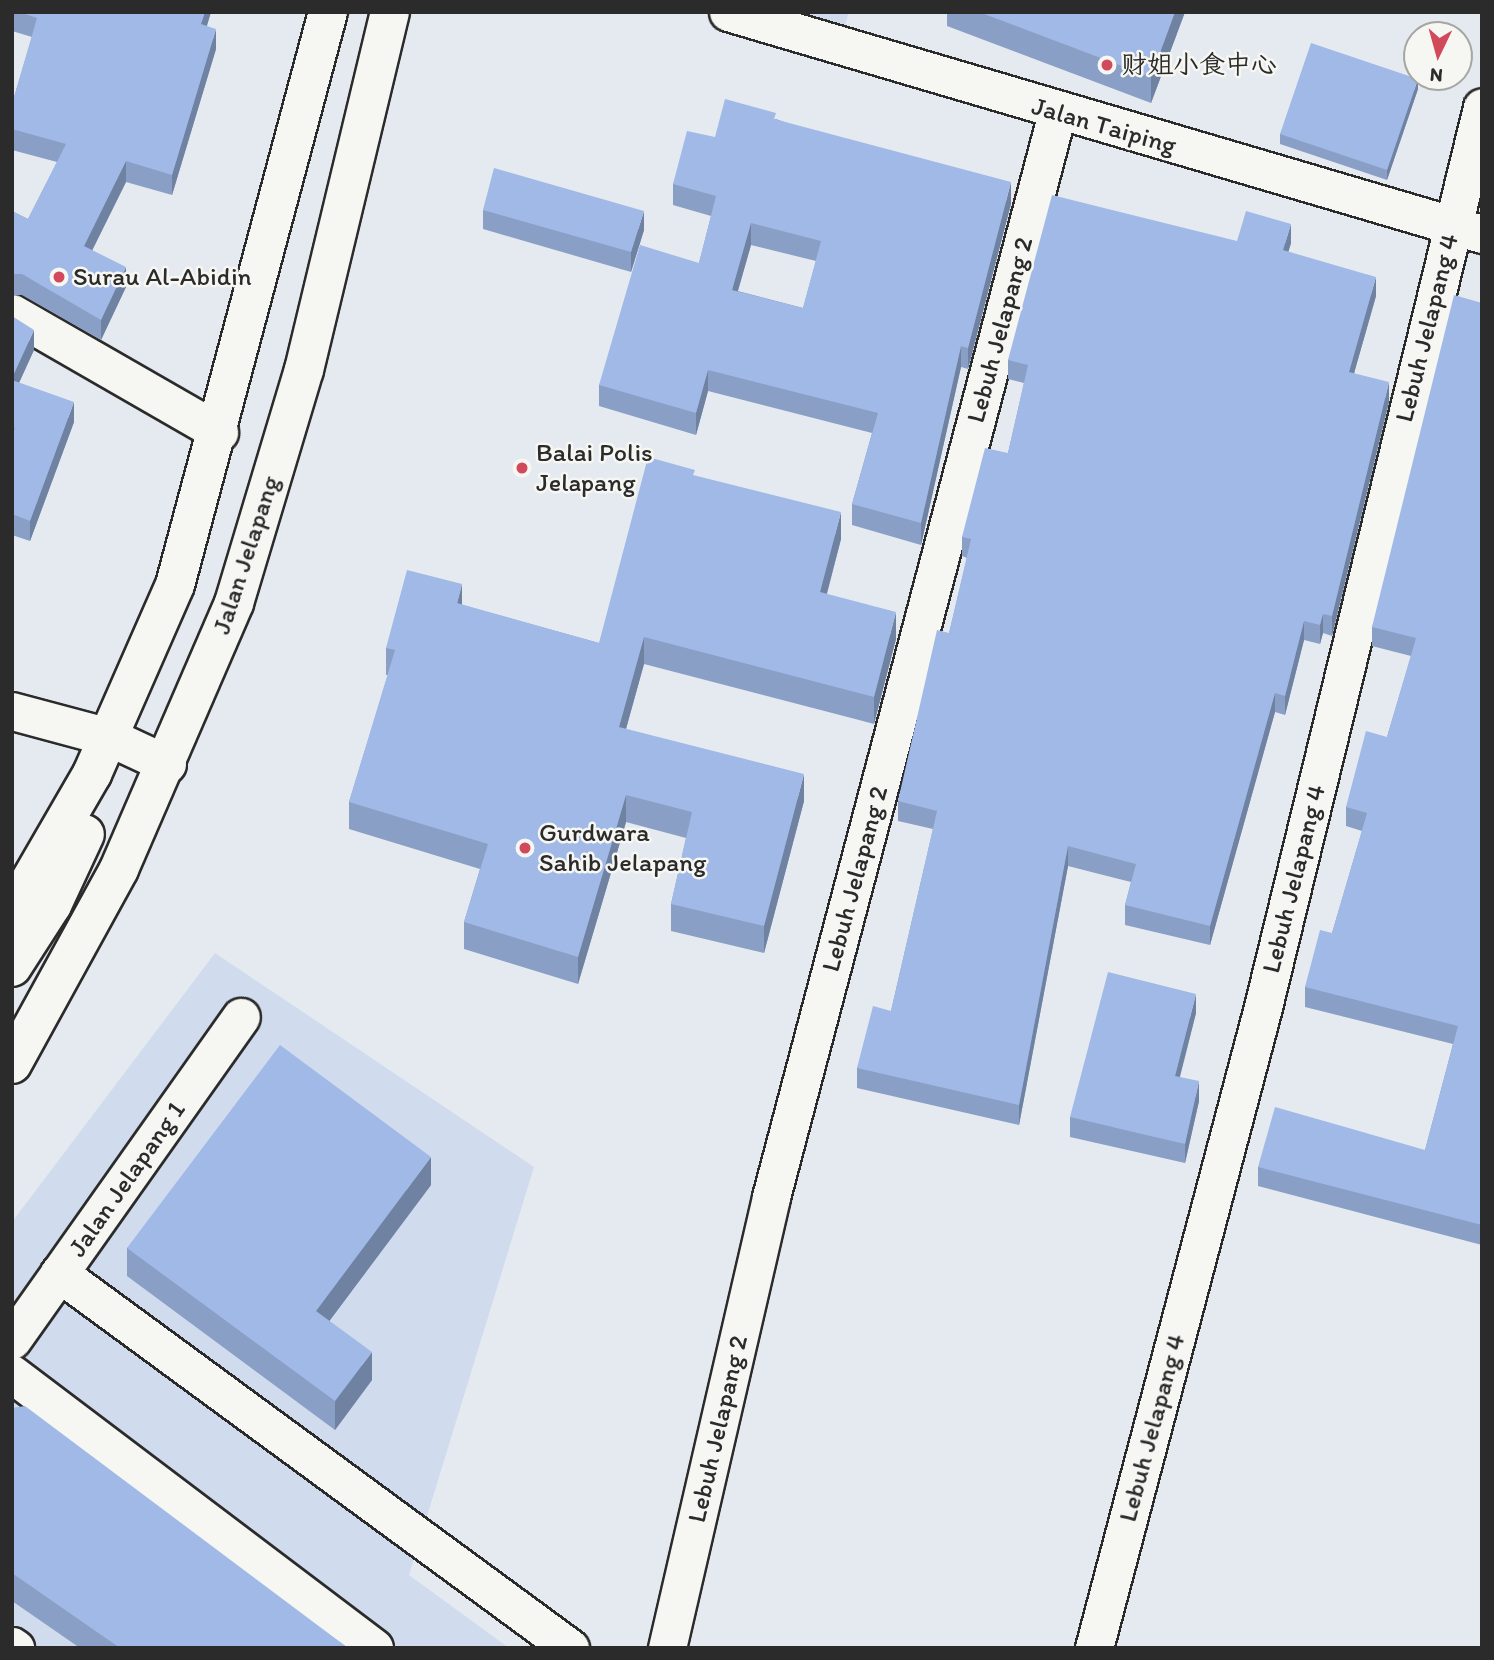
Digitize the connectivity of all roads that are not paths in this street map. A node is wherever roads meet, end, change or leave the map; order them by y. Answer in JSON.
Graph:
{"nodes":[{"id":1,"x":328,"y":12,"type":"edge"},
{"id":2,"x":390,"y":12,"type":"edge"},
{"id":3,"x":728,"y":12,"type":"edge"},
{"id":4,"x":1482,"y":107,"type":"edge"},
{"id":5,"x":1057,"y":113,"type":"junction"},
{"id":6,"x":1467,"y":230,"type":"edge"},
{"id":7,"x":12,"y":313,"type":"edge"},
{"id":8,"x":219,"y":432,"type":"junction"},
{"id":9,"x":12,"y":711,"type":"edge"},
{"id":10,"x":109,"y":737,"type":"junction"},
{"id":11,"x":167,"y":764,"type":"junction"},
{"id":12,"x":12,"y":912,"type":"edge"},
{"id":13,"x":12,"y":967,"type":"edge"},
{"id":14,"x":241,"y":1017,"type":"dead end"},
{"id":15,"x":12,"y":1064,"type":"edge"},
{"id":16,"x":60,"y":1273,"type":"junction"},
{"id":17,"x":12,"y":1340,"type":"edge"},
{"id":18,"x":12,"y":1374,"type":"edge"},
{"id":19,"x":374,"y":1648,"type":"edge"},
{"id":20,"x":570,"y":1648,"type":"edge"},
{"id":21,"x":667,"y":1648,"type":"edge"},
{"id":22,"x":1094,"y":1648,"type":"edge"}],
"edges":[{"from":1,"to":8,"type":"main road"},
{"from":2,"to":11,"type":"main road","name":"Jalan Jelapang"},
{"from":3,"to":5,"type":"street","name":"Jalan Taiping"},
{"from":4,"to":6,"type":"street","name":"Lebuh Jelapang 4"},
{"from":5,"to":6,"type":"street","name":"Jalan Taiping"},
{"from":5,"to":21,"type":"street","name":"Lebuh Jelapang 2"},
{"from":6,"to":22,"type":"street","name":"Lebuh Jelapang 4"},
{"from":7,"to":8,"type":"street"},
{"from":8,"to":10,"type":"main road"},
{"from":9,"to":10,"type":"street"},
{"from":10,"to":11,"type":"street"},
{"from":10,"to":12,"type":"main road"},
{"from":10,"to":13,"type":"main road"},
{"from":11,"to":15,"type":"main road","name":"Jalan Jelapang"},
{"from":14,"to":16,"type":"street","name":"Jalan Jelapang 1"},
{"from":16,"to":17,"type":"street","name":"Jalan Jelapang 1"},
{"from":16,"to":20,"type":"street"},
{"from":18,"to":19,"type":"street"}]}
